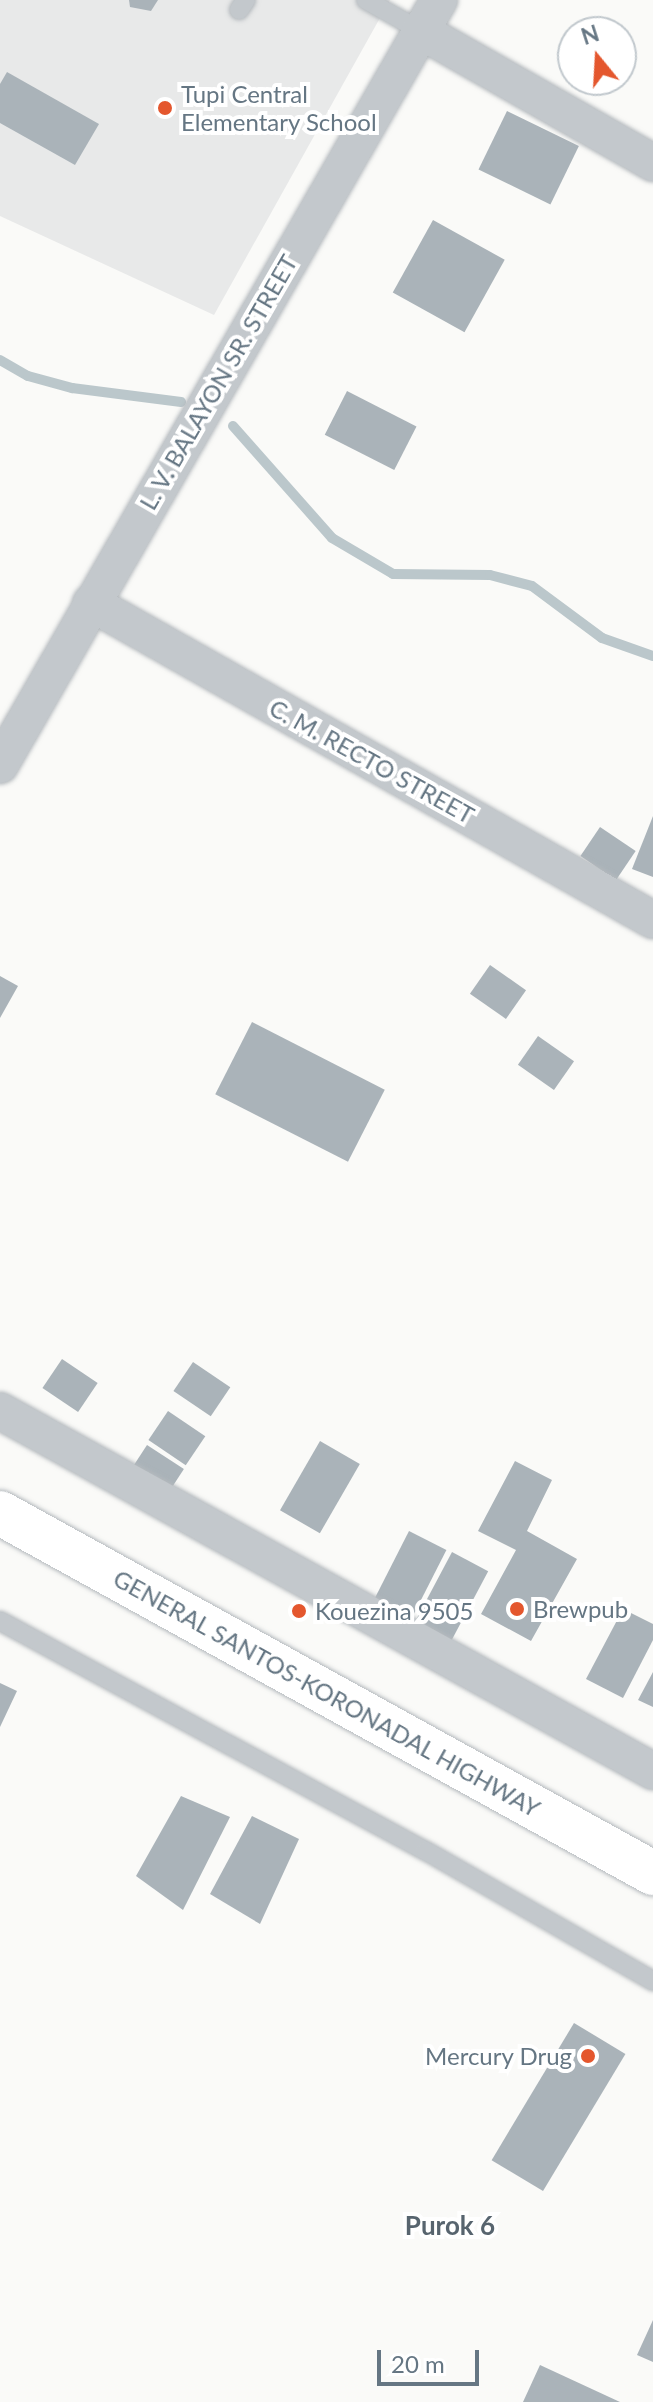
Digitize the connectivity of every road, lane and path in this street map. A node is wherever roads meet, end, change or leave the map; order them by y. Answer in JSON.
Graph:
{"nodes":[{"id":1,"x":366,"y":0,"type":"edge"},
{"id":2,"x":439,"y":0,"type":"edge"},
{"id":3,"x":421,"y":31,"type":"junction"},
{"id":4,"x":653,"y":163,"type":"edge"},
{"id":5,"x":91,"y":603,"type":"junction"},
{"id":6,"x":0,"y":765,"type":"edge"},
{"id":7,"x":653,"y":920,"type":"edge"},
{"id":8,"x":0,"y":1411,"type":"edge"},
{"id":9,"x":0,"y":1513,"type":"edge"},
{"id":10,"x":0,"y":1621,"type":"edge"},
{"id":11,"x":653,"y":1771,"type":"edge"},
{"id":12,"x":653,"y":1873,"type":"edge"},
{"id":13,"x":653,"y":1981,"type":"edge"}],
"edges":[{"from":1,"to":3,"type":"lane"},
{"from":2,"to":3,"type":"street","name":"L. V. BALAYON SR. STREET"},
{"from":3,"to":4,"type":"street"},
{"from":3,"to":5,"type":"street","name":"L. V. BALAYON SR. STREET"},
{"from":5,"to":6,"type":"street","name":"L. V. BALAYON SR. STREET"},
{"from":5,"to":7,"type":"street","name":"C. M. RECTO STREET"},
{"from":8,"to":11,"type":"street"},
{"from":9,"to":12,"type":"highway","name":"GENERAL SANTOS-KORONADAL HIGHWAY"},
{"from":10,"to":13,"type":"lane"}]}
